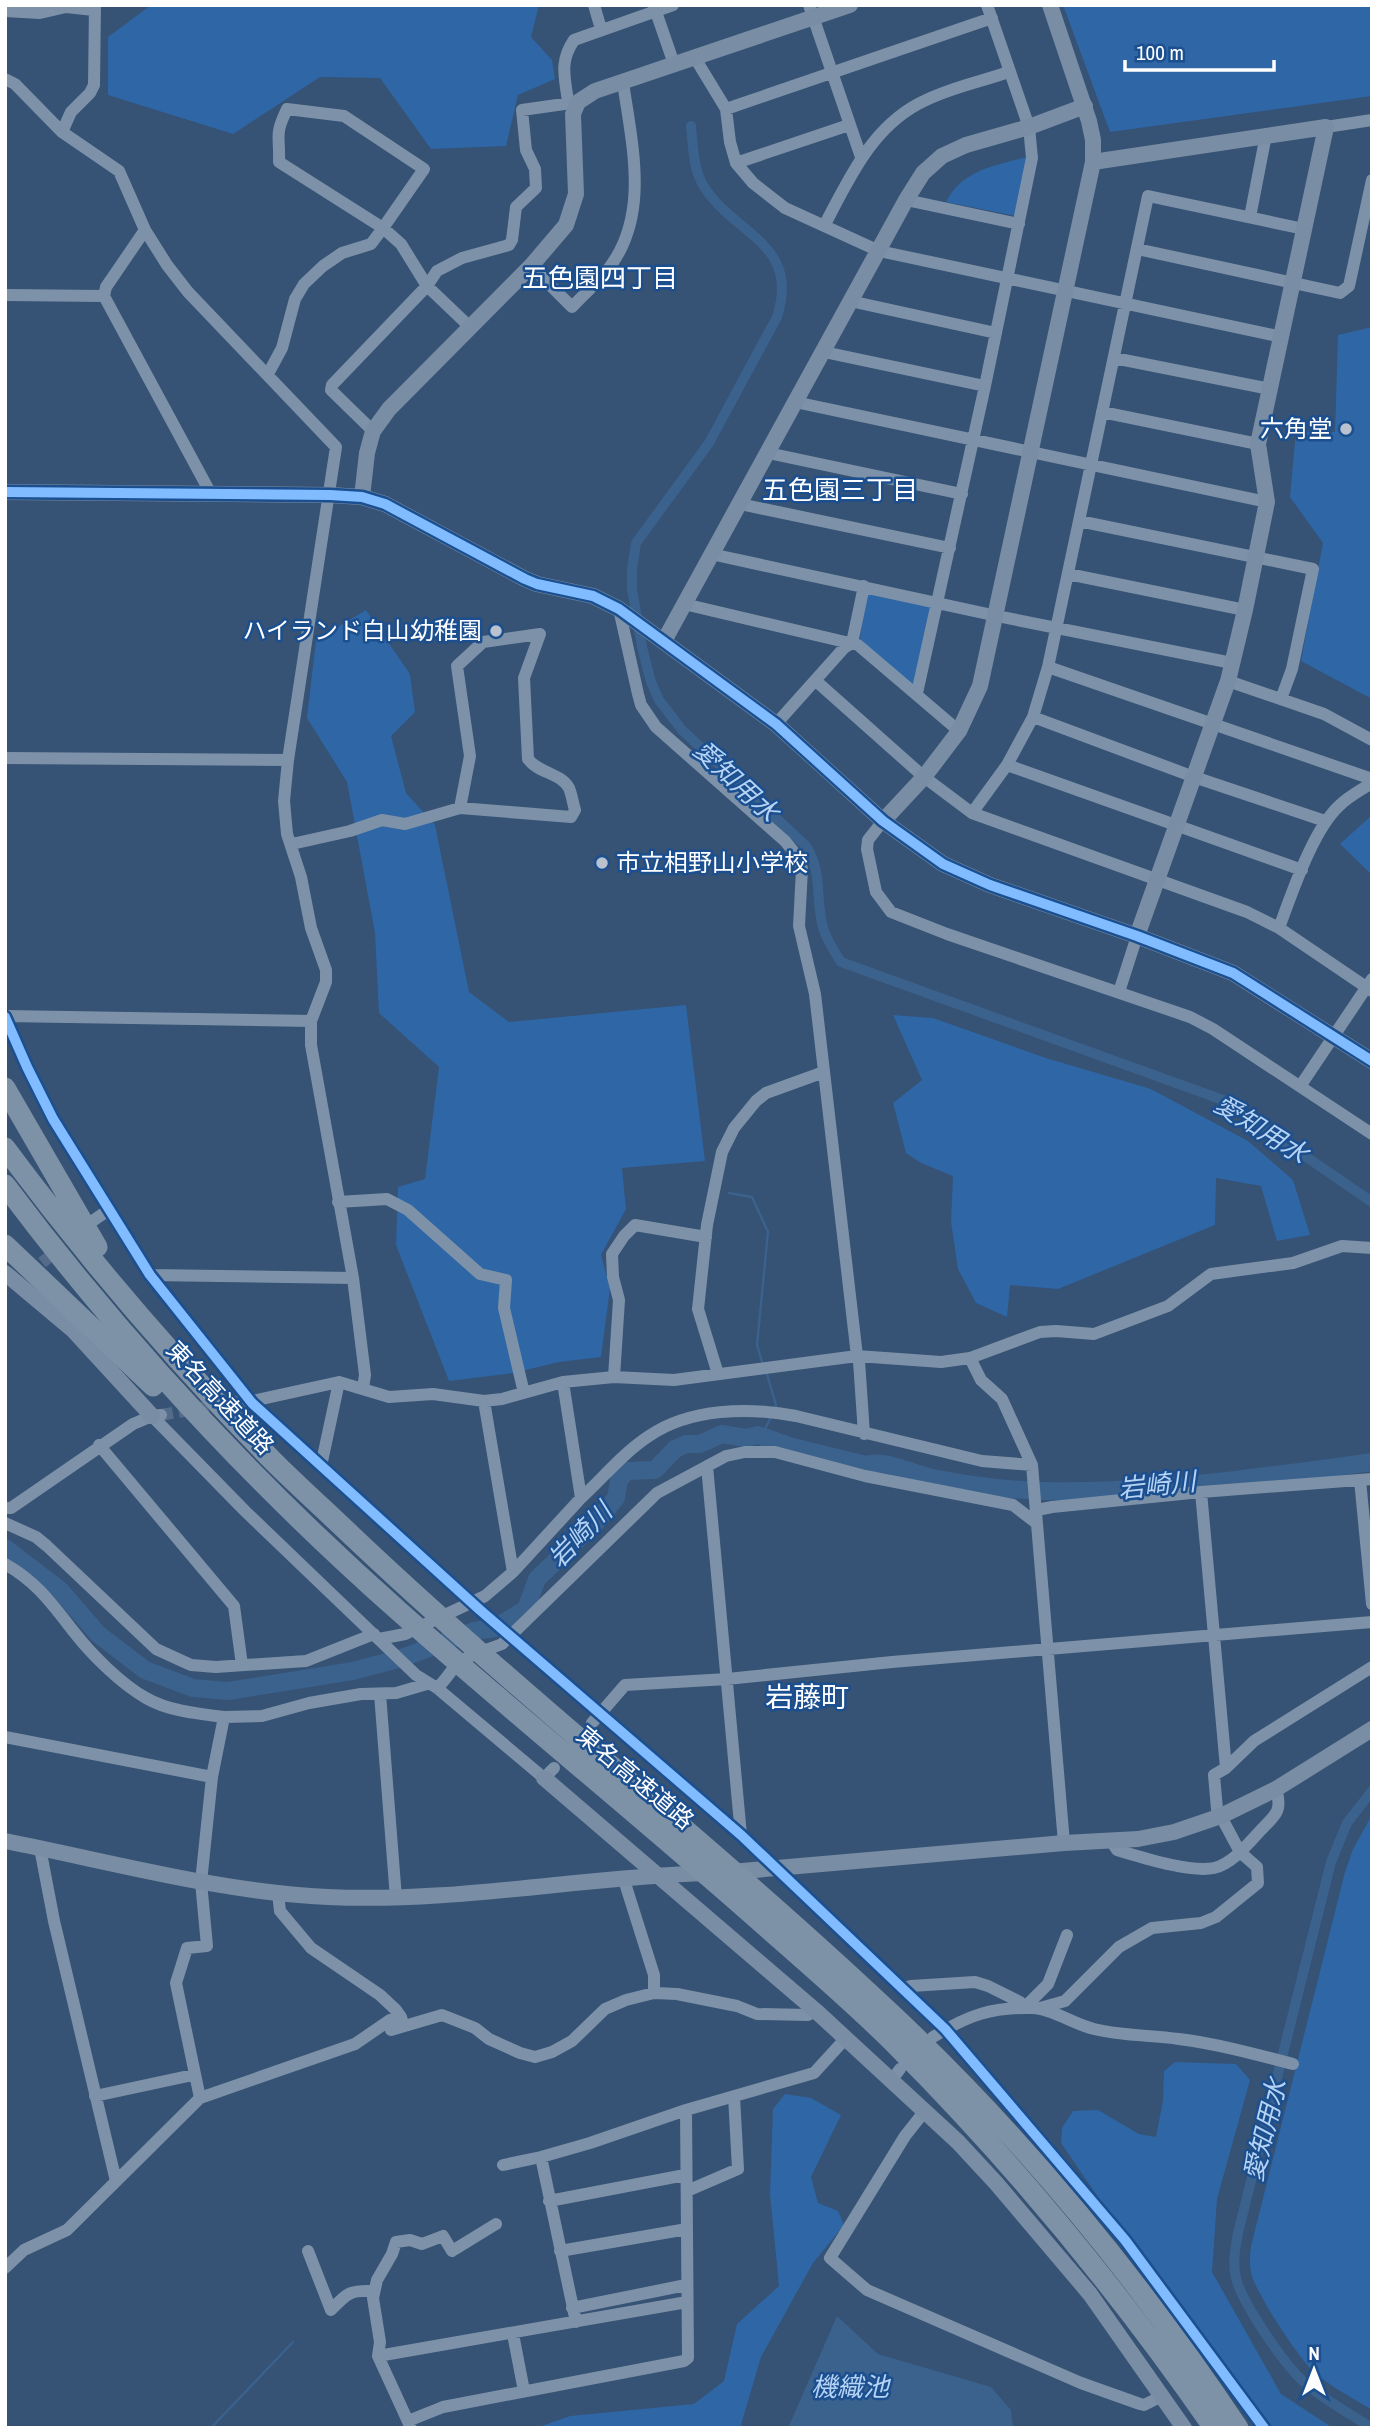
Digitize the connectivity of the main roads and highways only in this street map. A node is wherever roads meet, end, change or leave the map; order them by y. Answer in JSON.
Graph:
{"nodes":[{"id":1,"x":5,"y":1088,"type":"edge"},
{"id":2,"x":5,"y":1147,"type":"edge"},
{"id":3,"x":5,"y":1185,"type":"edge"},
{"id":4,"x":5,"y":1245,"type":"edge"},
{"id":5,"x":165,"y":1345,"type":"junction"},
{"id":6,"x":364,"y":1579,"type":"junction"},
{"id":7,"x":695,"y":1851,"type":"junction"},
{"id":8,"x":759,"y":1907,"type":"junction"},
{"id":9,"x":1214,"y":2428,"type":"edge"},
{"id":10,"x":1238,"y":2428,"type":"edge"}],
"edges":[{"from":1,"to":5,"type":"highway"},
{"from":2,"to":5,"type":"highway","name":"東名高速道路"},
{"from":3,"to":6,"type":"highway","name":"東名高速道路"},
{"from":4,"to":6,"type":"highway"},
{"from":5,"to":7,"type":"highway","name":"東名高速道路"},
{"from":6,"to":7,"type":"highway","name":"東名高速道路"},
{"from":7,"to":8,"type":"highway","name":"東名高速道路"},
{"from":8,"to":9,"type":"highway","name":"東名高速道路"},
{"from":8,"to":10,"type":"highway","name":"東名高速道路"}]}
